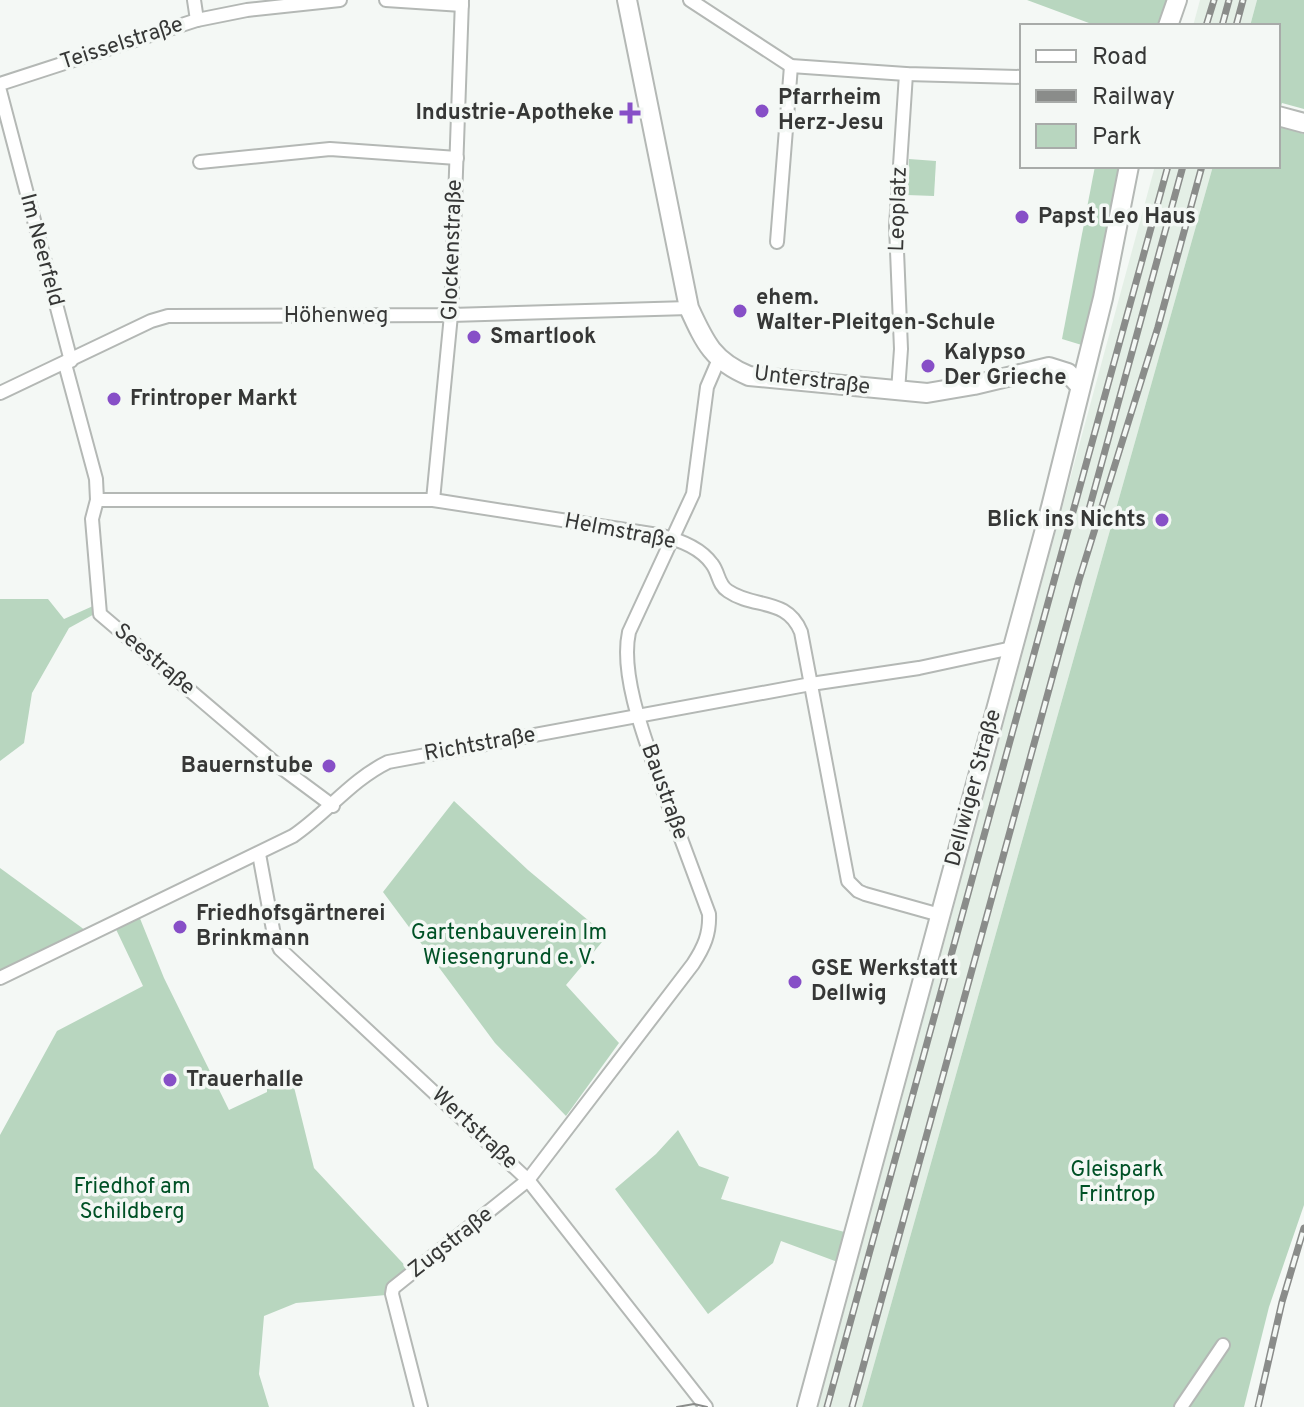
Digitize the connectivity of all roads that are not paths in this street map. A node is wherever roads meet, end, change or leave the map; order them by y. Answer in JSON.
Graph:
{"nodes":[{"id":1,"x":194,"y":0,"type":"edge"},
{"id":2,"x":340,"y":0,"type":"edge"},
{"id":3,"x":386,"y":0,"type":"edge"},
{"id":4,"x":627,"y":0,"type":"edge"},
{"id":5,"x":690,"y":0,"type":"edge"},
{"id":6,"x":1177,"y":0,"type":"edge"},
{"id":7,"x":462,"y":3,"type":"edge"},
{"id":8,"x":197,"y":20,"type":"junction"},
{"id":9,"x":1169,"y":24,"type":"edge"},
{"id":10,"x":791,"y":66,"type":"junction"},
{"id":11,"x":906,"y":74,"type":"junction"},
{"id":12,"x":1020,"y":77,"type":"edge"},
{"id":13,"x":0,"y":84,"type":"edge"},
{"id":14,"x":0,"y":91,"type":"edge"},
{"id":15,"x":1280,"y":117,"type":"edge"},
{"id":16,"x":1304,"y":123,"type":"edge"},
{"id":17,"x":457,"y":158,"type":"junction"},
{"id":18,"x":200,"y":162,"type":"dead end"},
{"id":19,"x":1129,"y":168,"type":"edge"},
{"id":20,"x":777,"y":242,"type":"dead end"},
{"id":21,"x":689,"y":308,"type":"junction"},
{"id":22,"x":451,"y":315,"type":"junction"},
{"id":23,"x":719,"y":359,"type":"junction"},
{"id":24,"x":68,"y":362,"type":"junction"},
{"id":25,"x":1080,"y":386,"type":"junction"},
{"id":26,"x":898,"y":391,"type":"junction"},
{"id":27,"x":0,"y":393,"type":"edge"},
{"id":28,"x":97,"y":500,"type":"junction"},
{"id":29,"x":433,"y":500,"type":"junction"},
{"id":30,"x":673,"y":538,"type":"junction"},
{"id":31,"x":1012,"y":648,"type":"junction"},
{"id":32,"x":811,"y":684,"type":"junction"},
{"id":33,"x":638,"y":716,"type":"junction"},
{"id":34,"x":333,"y":806,"type":"junction"},
{"id":35,"x":259,"y":854,"type":"junction"},
{"id":36,"x":940,"y":915,"type":"junction"},
{"id":37,"x":0,"y":978,"type":"edge"},
{"id":38,"x":528,"y":1180,"type":"junction"},
{"id":39,"x":1223,"y":1345,"type":"dead end"},
{"id":40,"x":421,"y":1407,"type":"edge"},
{"id":41,"x":706,"y":1407,"type":"edge"},
{"id":42,"x":807,"y":1407,"type":"edge"},
{"id":43,"x":1181,"y":1407,"type":"edge"}],
"edges":[{"from":1,"to":8,"type":"street"},
{"from":2,"to":8,"type":"street","name":"Teisselstraße"},
{"from":3,"to":7,"type":"street"},
{"from":4,"to":21,"type":"main road"},
{"from":5,"to":10,"type":"street"},
{"from":6,"to":9,"type":"main road"},
{"from":7,"to":17,"type":"street","name":"Glockenstraße"},
{"from":8,"to":13,"type":"street","name":"Teisselstraße"},
{"from":10,"to":11,"type":"street"},
{"from":10,"to":20,"type":"street"},
{"from":11,"to":12,"type":"street"},
{"from":11,"to":26,"type":"street","name":"Leoplatz"},
{"from":14,"to":24,"type":"street","name":"Im Neerfeld"},
{"from":15,"to":16,"type":"main road"},
{"from":17,"to":18,"type":"street"},
{"from":17,"to":22,"type":"street","name":"Glockenstraße"},
{"from":19,"to":25,"type":"main road","name":"Dellwiger Straße"},
{"from":21,"to":22,"type":"street","name":"Höhenweg"},
{"from":21,"to":23,"type":"main road"},
{"from":22,"to":24,"type":"street","name":"Höhenweg"},
{"from":22,"to":29,"type":"street","name":"Glockenstraße"},
{"from":23,"to":26,"type":"main road","name":"Unterstraße"},
{"from":23,"to":30,"type":"street","name":"Baustraße"},
{"from":24,"to":27,"type":"street","name":"Höhenweg"},
{"from":24,"to":28,"type":"street","name":"Seestraße"},
{"from":25,"to":26,"type":"main road","name":"Unterstraße"},
{"from":25,"to":31,"type":"main road","name":"Dellwiger Straße"},
{"from":28,"to":29,"type":"street","name":"Helmstraße"},
{"from":28,"to":34,"type":"street","name":"Seestraße"},
{"from":29,"to":30,"type":"street","name":"Helmstraße"},
{"from":30,"to":32,"type":"street","name":"Helmstraße"},
{"from":30,"to":33,"type":"street","name":"Baustraße"},
{"from":31,"to":32,"type":"street","name":"Richtstraße"},
{"from":31,"to":36,"type":"main road","name":"Dellwiger Straße"},
{"from":32,"to":33,"type":"street","name":"Richtstraße"},
{"from":32,"to":36,"type":"street","name":"Helmstraße"},
{"from":33,"to":34,"type":"street","name":"Richtstraße"},
{"from":33,"to":38,"type":"street","name":"Baustraße"},
{"from":34,"to":35,"type":"street","name":"Richtstraße"},
{"from":35,"to":37,"type":"street","name":"Richtstraße"},
{"from":35,"to":38,"type":"street","name":"Wertstraße"},
{"from":36,"to":42,"type":"main road","name":"Dellwiger Straße"},
{"from":38,"to":40,"type":"street","name":"Zugstraße"},
{"from":38,"to":41,"type":"street","name":"Wertstraße"},
{"from":39,"to":43,"type":"street"}]}
